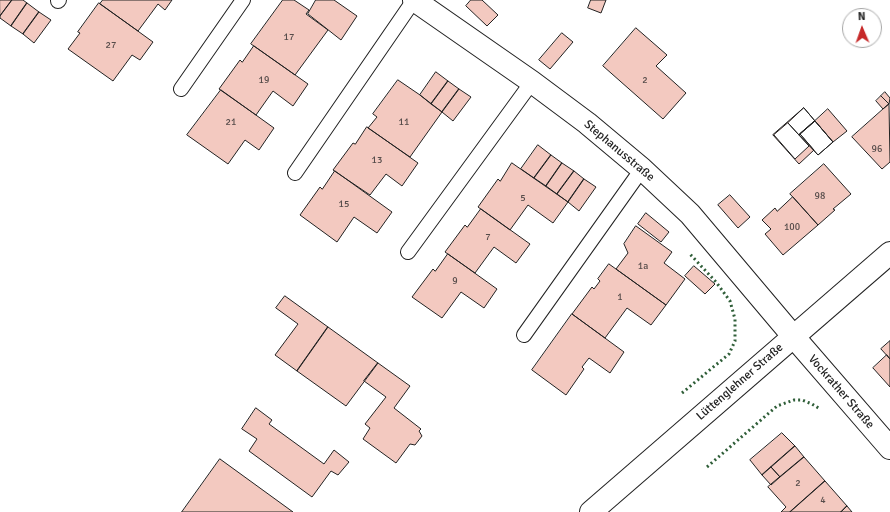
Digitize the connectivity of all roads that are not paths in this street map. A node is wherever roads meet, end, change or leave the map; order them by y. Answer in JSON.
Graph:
{"nodes":[{"id":1,"x":243,"y":0,"type":"edge"},
{"id":2,"x":414,"y":0,"type":"edge"},
{"id":3,"x":532,"y":82,"type":"junction"},
{"id":4,"x":181,"y":89,"type":"dead end"},
{"id":5,"x":642,"y":169,"type":"junction"},
{"id":6,"x":294,"y":173,"type":"dead end"},
{"id":7,"x":408,"y":252,"type":"dead end"},
{"id":8,"x":890,"y":253,"type":"edge"},
{"id":9,"x":524,"y":336,"type":"dead end"},
{"id":10,"x":793,"y":336,"type":"junction"},
{"id":11,"x":890,"y":448,"type":"edge"},
{"id":12,"x":591,"y":512,"type":"edge"}],
"edges":[{"from":1,"to":4,"type":"lane"},
{"from":2,"to":3,"type":"street","name":"Stephanusstraße"},
{"from":2,"to":6,"type":"lane"},
{"from":3,"to":5,"type":"street","name":"Stephanusstraße"},
{"from":3,"to":7,"type":"lane"},
{"from":5,"to":9,"type":"lane"},
{"from":5,"to":10,"type":"street","name":"Stephanusstraße"},
{"from":8,"to":10,"type":"street","name":"Lüttenglehner Straße"},
{"from":10,"to":11,"type":"street","name":"Vockrather Straße"},
{"from":10,"to":12,"type":"street","name":"Lüttenglehner Straße"}]}
